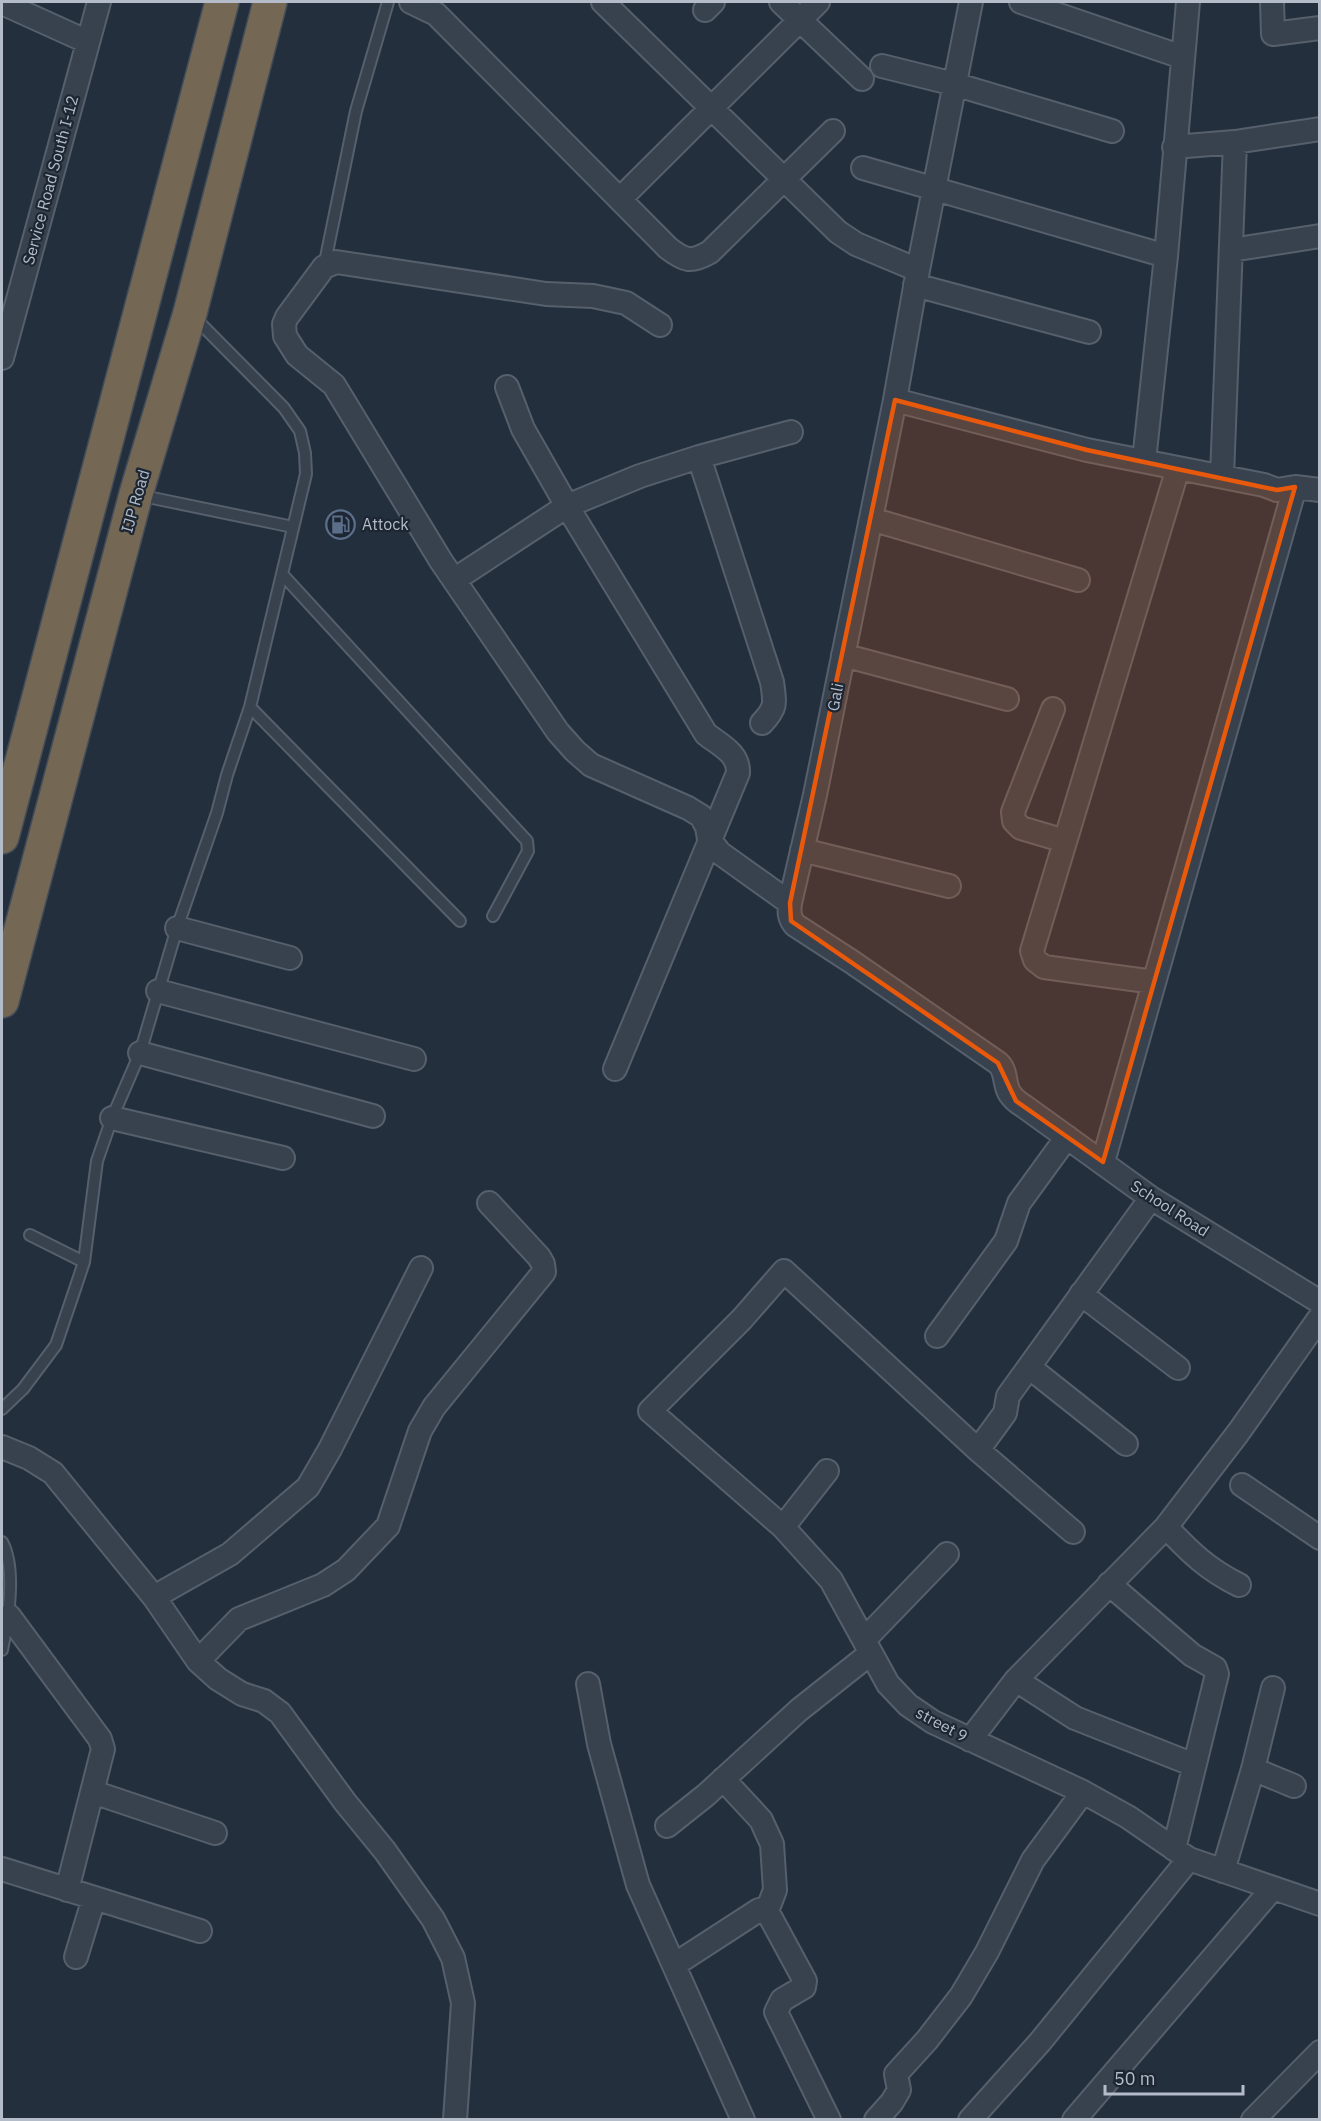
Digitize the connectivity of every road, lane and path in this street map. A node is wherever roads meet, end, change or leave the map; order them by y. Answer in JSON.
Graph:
{"nodes":[{"id":1,"x":99,"y":2,"type":"edge"},
{"id":2,"x":222,"y":2,"type":"edge"},
{"id":3,"x":270,"y":2,"type":"edge"},
{"id":4,"x":388,"y":2,"type":"edge"},
{"id":5,"x":411,"y":2,"type":"edge"},
{"id":6,"x":603,"y":2,"type":"edge"},
{"id":7,"x":781,"y":2,"type":"edge"},
{"id":8,"x":818,"y":2,"type":"edge"},
{"id":9,"x":971,"y":2,"type":"edge"},
{"id":10,"x":1021,"y":2,"type":"edge"},
{"id":11,"x":1188,"y":2,"type":"edge"},
{"id":12,"x":1272,"y":2,"type":"edge"},
{"id":13,"x":2,"y":3,"type":"edge"},
{"id":14,"x":800,"y":20,"type":"junction"},
{"id":15,"x":1320,"y":28,"type":"edge"},
{"id":16,"x":88,"y":42,"type":"junction"},
{"id":17,"x":1182,"y":57,"type":"junction"},
{"id":18,"x":882,"y":66,"type":"dead end"},
{"id":19,"x":862,"y":79,"type":"dead end"},
{"id":20,"x":954,"y":84,"type":"junction"},
{"id":21,"x":711,"y":107,"type":"junction"},
{"id":22,"x":1320,"y":129,"type":"edge"},
{"id":23,"x":833,"y":131,"type":"dead end"},
{"id":24,"x":1112,"y":131,"type":"dead end"},
{"id":25,"x":1235,"y":142,"type":"junction"},
{"id":26,"x":1174,"y":147,"type":"junction"},
{"id":27,"x":863,"y":168,"type":"dead end"},
{"id":28,"x":784,"y":178,"type":"junction"},
{"id":29,"x":935,"y":187,"type":"junction"},
{"id":30,"x":620,"y":199,"type":"junction"},
{"id":31,"x":1320,"y":236,"type":"edge"},
{"id":32,"x":1231,"y":250,"type":"junction"},
{"id":33,"x":1166,"y":256,"type":"junction"},
{"id":34,"x":324,"y":267,"type":"junction"},
{"id":35,"x":917,"y":278,"type":"junction"},
{"id":36,"x":190,"y":313,"type":"junction"},
{"id":37,"x":660,"y":325,"type":"dead end"},
{"id":38,"x":1089,"y":332,"type":"dead end"},
{"id":39,"x":2,"y":358,"type":"edge"},
{"id":40,"x":507,"y":387,"type":"dead end"},
{"id":41,"x":895,"y":400,"type":"junction"},
{"id":42,"x":791,"y":432,"type":"dead end"},
{"id":43,"x":699,"y":457,"type":"junction"},
{"id":44,"x":1144,"y":461,"type":"junction"},
{"id":45,"x":1178,"y":468,"type":"junction"},
{"id":46,"x":1222,"y":476,"type":"junction"},
{"id":47,"x":1295,"y":487,"type":"junction"},
{"id":48,"x":1320,"y":490,"type":"edge"},
{"id":49,"x":136,"y":494,"type":"junction"},
{"id":50,"x":567,"y":506,"type":"junction"},
{"id":51,"x":871,"y":519,"type":"junction"},
{"id":52,"x":293,"y":527,"type":"junction"},
{"id":53,"x":282,"y":574,"type":"junction"},
{"id":54,"x":454,"y":580,"type":"junction"},
{"id":55,"x":1078,"y":580,"type":"dead end"},
{"id":56,"x":843,"y":655,"type":"junction"},
{"id":57,"x":1006,"y":699,"type":"dead end"},
{"id":58,"x":250,"y":707,"type":"junction"},
{"id":59,"x":1053,"y":709,"type":"dead end"},
{"id":60,"x":762,"y":723,"type":"dead end"},
{"id":61,"x":2,"y":837,"type":"edge"},
{"id":62,"x":709,"y":839,"type":"junction"},
{"id":63,"x":1065,"y":841,"type":"junction"},
{"id":64,"x":802,"y":850,"type":"junction"},
{"id":65,"x":949,"y":886,"type":"dead end"},
{"id":66,"x":790,"y":903,"type":"junction"},
{"id":67,"x":493,"y":916,"type":"dead end"},
{"id":68,"x":460,"y":921,"type":"dead end"},
{"id":69,"x":177,"y":928,"type":"junction"},
{"id":70,"x":290,"y":958,"type":"dead end"},
{"id":71,"x":1154,"y":982,"type":"junction"},
{"id":72,"x":158,"y":991,"type":"junction"},
{"id":73,"x":2,"y":1001,"type":"edge"},
{"id":74,"x":140,"y":1053,"type":"junction"},
{"id":75,"x":414,"y":1059,"type":"dead end"},
{"id":76,"x":615,"y":1069,"type":"dead end"},
{"id":77,"x":373,"y":1116,"type":"dead end"},
{"id":78,"x":112,"y":1118,"type":"junction"},
{"id":79,"x":1067,"y":1137,"type":"junction"},
{"id":80,"x":283,"y":1158,"type":"dead end"},
{"id":81,"x":1103,"y":1162,"type":"junction"},
{"id":82,"x":1151,"y":1198,"type":"junction"},
{"id":83,"x":489,"y":1203,"type":"dead end"},
{"id":84,"x":30,"y":1235,"type":"dead end"},
{"id":85,"x":84,"y":1262,"type":"junction"},
{"id":86,"x":421,"y":1268,"type":"dead end"},
{"id":87,"x":1082,"y":1294,"type":"junction"},
{"id":88,"x":1320,"y":1302,"type":"edge"},
{"id":89,"x":1320,"y":1317,"type":"edge"},
{"id":90,"x":937,"y":1336,"type":"dead end"},
{"id":91,"x":1029,"y":1367,"type":"junction"},
{"id":92,"x":1178,"y":1368,"type":"dead end"},
{"id":93,"x":2,"y":1409,"type":"edge"},
{"id":94,"x":1126,"y":1444,"type":"dead end"},
{"id":95,"x":2,"y":1447,"type":"edge"},
{"id":96,"x":978,"y":1450,"type":"junction"},
{"id":97,"x":827,"y":1471,"type":"dead end"},
{"id":98,"x":1242,"y":1485,"type":"dead end"},
{"id":99,"x":783,"y":1527,"type":"junction"},
{"id":100,"x":1167,"y":1527,"type":"junction"},
{"id":101,"x":1073,"y":1532,"type":"dead end"},
{"id":102,"x":1320,"y":1538,"type":"edge"},
{"id":103,"x":2,"y":1542,"type":"edge"},
{"id":104,"x":947,"y":1554,"type":"dead end"},
{"id":105,"x":1109,"y":1584,"type":"junction"},
{"id":106,"x":1239,"y":1585,"type":"dead end"},
{"id":107,"x":154,"y":1597,"type":"junction"},
{"id":108,"x":9,"y":1616,"type":"junction"},
{"id":109,"x":868,"y":1646,"type":"junction"},
{"id":110,"x":2,"y":1650,"type":"edge"},
{"id":111,"x":198,"y":1661,"type":"junction"},
{"id":112,"x":1016,"y":1680,"type":"junction"},
{"id":113,"x":588,"y":1683,"type":"dead end"},
{"id":114,"x":1273,"y":1688,"type":"dead end"},
{"id":115,"x":970,"y":1740,"type":"junction"},
{"id":116,"x":1194,"y":1765,"type":"junction"},
{"id":117,"x":1253,"y":1769,"type":"junction"},
{"id":118,"x":723,"y":1779,"type":"junction"},
{"id":119,"x":1294,"y":1786,"type":"dead end"},
{"id":120,"x":93,"y":1792,"type":"junction"},
{"id":121,"x":1083,"y":1792,"type":"junction"},
{"id":122,"x":667,"y":1826,"type":"dead end"},
{"id":123,"x":215,"y":1833,"type":"dead end"},
{"id":124,"x":1181,"y":1854,"type":"junction"},
{"id":125,"x":2,"y":1869,"type":"edge"},
{"id":126,"x":1223,"y":1871,"type":"junction"},
{"id":127,"x":1273,"y":1888,"type":"junction"},
{"id":128,"x":67,"y":1890,"type":"junction"},
{"id":129,"x":1317,"y":1897,"type":"edge"},
{"id":130,"x":94,"y":1898,"type":"junction"},
{"id":131,"x":767,"y":1911,"type":"junction"},
{"id":132,"x":200,"y":1931,"type":"dead end"},
{"id":133,"x":76,"y":1957,"type":"dead end"},
{"id":134,"x":674,"y":1965,"type":"junction"},
{"id":135,"x":1320,"y":2052,"type":"edge"},
{"id":136,"x":455,"y":2120,"type":"edge"},
{"id":137,"x":743,"y":2120,"type":"edge"},
{"id":138,"x":829,"y":2120,"type":"edge"},
{"id":139,"x":876,"y":2120,"type":"edge"},
{"id":140,"x":970,"y":2120,"type":"edge"},
{"id":141,"x":1074,"y":2120,"type":"edge"},
{"id":142,"x":1253,"y":2120,"type":"edge"}],
"edges":[{"from":1,"to":16,"type":"street","name":"Service Road South I-12"},
{"from":2,"to":61,"type":"highway"},
{"from":3,"to":36,"type":"highway","name":"IJP Road"},
{"from":4,"to":34,"type":"lane"},
{"from":5,"to":30,"type":"street"},
{"from":6,"to":21,"type":"street"},
{"from":7,"to":14,"type":"street"},
{"from":8,"to":14,"type":"street"},
{"from":9,"to":20,"type":"street","name":"Gali"},
{"from":10,"to":17,"type":"street"},
{"from":11,"to":17,"type":"street"},
{"from":12,"to":15,"type":"street"},
{"from":13,"to":16,"type":"street"},
{"from":14,"to":19,"type":"street"},
{"from":14,"to":21,"type":"street"},
{"from":16,"to":39,"type":"street","name":"Service Road South I-12"},
{"from":17,"to":26,"type":"street"},
{"from":18,"to":20,"type":"street"},
{"from":20,"to":24,"type":"street"},
{"from":20,"to":29,"type":"street","name":"Gali"},
{"from":21,"to":28,"type":"street"},
{"from":21,"to":30,"type":"street"},
{"from":22,"to":25,"type":"street"},
{"from":23,"to":28,"type":"street"},
{"from":25,"to":26,"type":"street"},
{"from":25,"to":32,"type":"street"},
{"from":26,"to":33,"type":"street"},
{"from":27,"to":29,"type":"street"},
{"from":28,"to":30,"type":"street"},
{"from":28,"to":35,"type":"street"},
{"from":29,"to":33,"type":"street"},
{"from":29,"to":35,"type":"street","name":"Gali"},
{"from":31,"to":32,"type":"street"},
{"from":32,"to":46,"type":"street"},
{"from":33,"to":44,"type":"street"},
{"from":34,"to":37,"type":"street"},
{"from":34,"to":54,"type":"street"},
{"from":35,"to":38,"type":"street"},
{"from":35,"to":41,"type":"street","name":"Gali"},
{"from":36,"to":49,"type":"highway","name":"IJP Road"},
{"from":36,"to":52,"type":"lane"},
{"from":40,"to":50,"type":"street"},
{"from":41,"to":44,"type":"street"},
{"from":41,"to":51,"type":"street","name":"Gali"},
{"from":42,"to":43,"type":"street"},
{"from":43,"to":50,"type":"street"},
{"from":43,"to":60,"type":"street"},
{"from":44,"to":45,"type":"street"},
{"from":45,"to":46,"type":"street"},
{"from":45,"to":63,"type":"street"},
{"from":46,"to":47,"type":"street"},
{"from":47,"to":48,"type":"street"},
{"from":47,"to":71,"type":"street"},
{"from":49,"to":52,"type":"lane"},
{"from":49,"to":73,"type":"highway","name":"IJP Road"},
{"from":50,"to":54,"type":"street"},
{"from":50,"to":62,"type":"street"},
{"from":51,"to":55,"type":"street"},
{"from":51,"to":56,"type":"street","name":"Gali"},
{"from":52,"to":53,"type":"lane"},
{"from":53,"to":58,"type":"lane"},
{"from":53,"to":67,"type":"lane"},
{"from":54,"to":62,"type":"street"},
{"from":56,"to":57,"type":"street"},
{"from":56,"to":64,"type":"street","name":"Gali"},
{"from":58,"to":68,"type":"lane"},
{"from":58,"to":69,"type":"lane"},
{"from":59,"to":63,"type":"street"},
{"from":62,"to":66,"type":"street"},
{"from":62,"to":76,"type":"street"},
{"from":63,"to":71,"type":"street"},
{"from":64,"to":65,"type":"street"},
{"from":64,"to":66,"type":"street","name":"Gali"},
{"from":66,"to":79,"type":"street","name":"School Road"},
{"from":69,"to":70,"type":"street"},
{"from":69,"to":72,"type":"lane"},
{"from":71,"to":81,"type":"street"},
{"from":72,"to":74,"type":"lane"},
{"from":72,"to":75,"type":"street"},
{"from":74,"to":77,"type":"street"},
{"from":74,"to":78,"type":"lane"},
{"from":78,"to":80,"type":"street"},
{"from":78,"to":85,"type":"lane"},
{"from":79,"to":81,"type":"street","name":"School Road"},
{"from":79,"to":90,"type":"street"},
{"from":81,"to":82,"type":"street","name":"School Road"},
{"from":82,"to":87,"type":"street"},
{"from":82,"to":88,"type":"street","name":"School Road"},
{"from":83,"to":111,"type":"street"},
{"from":84,"to":85,"type":"lane"},
{"from":85,"to":93,"type":"lane"},
{"from":86,"to":107,"type":"street"},
{"from":87,"to":91,"type":"street"},
{"from":87,"to":92,"type":"street"},
{"from":89,"to":100,"type":"street"},
{"from":91,"to":94,"type":"street"},
{"from":91,"to":96,"type":"street"},
{"from":95,"to":107,"type":"street"},
{"from":96,"to":99,"type":"street","name":"street 9"},
{"from":96,"to":101,"type":"street"},
{"from":97,"to":99,"type":"street"},
{"from":98,"to":102,"type":"street"},
{"from":99,"to":109,"type":"street","name":"street 9"},
{"from":100,"to":105,"type":"street"},
{"from":100,"to":106,"type":"street"},
{"from":103,"to":108,"type":"lane"},
{"from":104,"to":109,"type":"street"},
{"from":105,"to":112,"type":"street"},
{"from":105,"to":116,"type":"street"},
{"from":107,"to":111,"type":"street"},
{"from":108,"to":110,"type":"lane"},
{"from":108,"to":120,"type":"street"},
{"from":109,"to":115,"type":"street","name":"street 9"},
{"from":109,"to":118,"type":"street"},
{"from":111,"to":136,"type":"street"},
{"from":112,"to":115,"type":"street"},
{"from":112,"to":116,"type":"street"},
{"from":113,"to":134,"type":"street"},
{"from":114,"to":117,"type":"street"},
{"from":115,"to":121,"type":"street","name":"street 9"},
{"from":116,"to":124,"type":"street"},
{"from":117,"to":119,"type":"street"},
{"from":117,"to":126,"type":"street"},
{"from":118,"to":122,"type":"street"},
{"from":118,"to":131,"type":"street"},
{"from":120,"to":123,"type":"street"},
{"from":120,"to":128,"type":"street"},
{"from":121,"to":124,"type":"street","name":"street 9"},
{"from":121,"to":139,"type":"street"},
{"from":124,"to":126,"type":"street","name":"street 9"},
{"from":124,"to":140,"type":"street"},
{"from":125,"to":128,"type":"street"},
{"from":126,"to":127,"type":"street","name":"street 9"},
{"from":127,"to":129,"type":"street","name":"street 9"},
{"from":127,"to":141,"type":"street"},
{"from":128,"to":130,"type":"street"},
{"from":130,"to":132,"type":"street"},
{"from":130,"to":133,"type":"street"},
{"from":131,"to":134,"type":"street"},
{"from":131,"to":138,"type":"street"},
{"from":134,"to":137,"type":"street"},
{"from":135,"to":142,"type":"street"}]}
